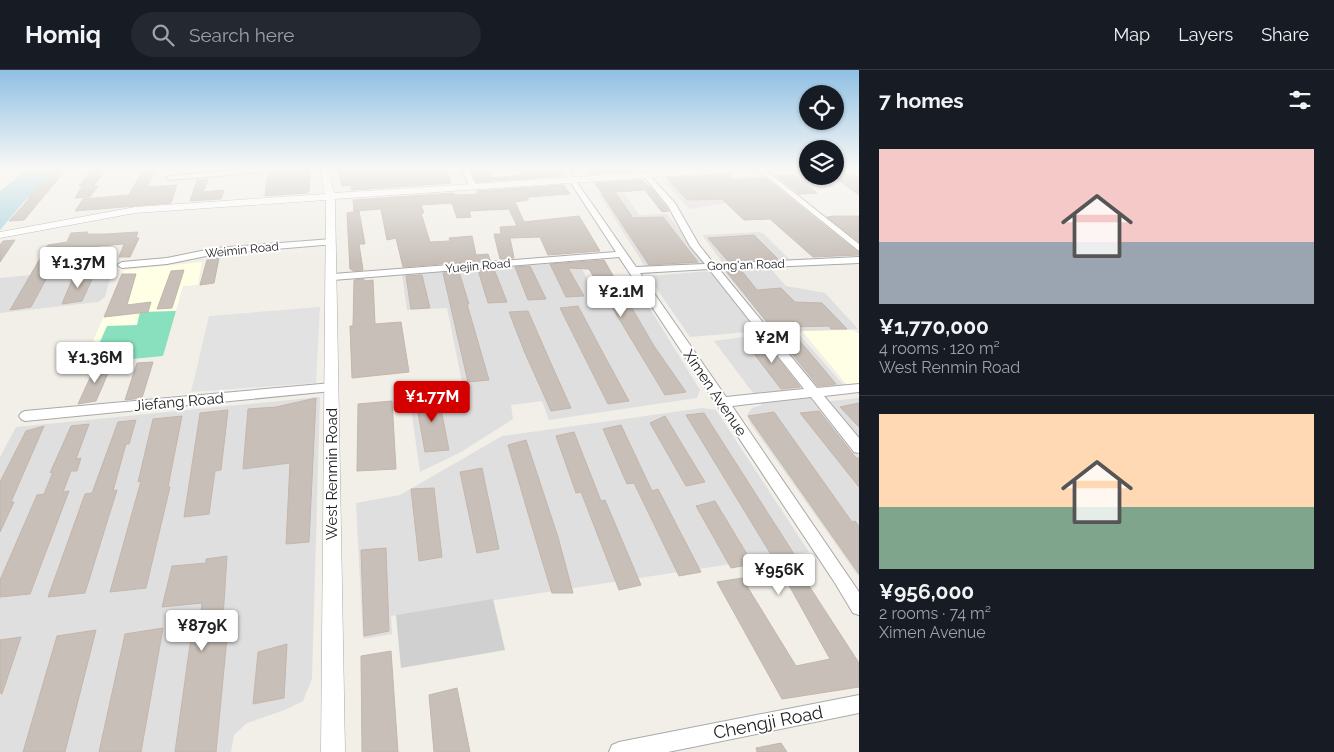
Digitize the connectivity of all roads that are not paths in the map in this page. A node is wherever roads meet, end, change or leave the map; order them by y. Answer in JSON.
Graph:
{"nodes":[{"id":1,"x":269,"y":200,"type":"edge"},
{"id":2,"x":331,"y":200,"type":"edge"},
{"id":3,"x":586,"y":200,"type":"edge"},
{"id":4,"x":668,"y":200,"type":"edge"},
{"id":5,"x":799,"y":200,"type":"edge"},
{"id":6,"x":1,"y":235,"type":"edge"},
{"id":7,"x":332,"y":242,"type":"junction"},
{"id":8,"x":859,"y":248,"type":"edge"},
{"id":9,"x":622,"y":254,"type":"junction"},
{"id":10,"x":859,"y":260,"type":"edge"},
{"id":11,"x":122,"y":265,"type":"dead end"},
{"id":12,"x":713,"y":266,"type":"junction"},
{"id":13,"x":633,"y":270,"type":"junction"},
{"id":14,"x":333,"y":277,"type":"junction"},
{"id":15,"x":332,"y":387,"type":"junction"},
{"id":16,"x":859,"y":388,"type":"edge"},
{"id":17,"x":814,"y":393,"type":"junction"},
{"id":18,"x":721,"y":402,"type":"junction"},
{"id":19,"x":25,"y":416,"type":"dead end"},
{"id":20,"x":859,"y":448,"type":"edge"},
{"id":21,"x":859,"y":607,"type":"edge"},
{"id":22,"x":859,"y":704,"type":"edge"},
{"id":23,"x":333,"y":752,"type":"edge"},
{"id":24,"x":619,"y":752,"type":"edge"}],
"edges":[{"from":1,"to":6,"type":"street"},
{"from":2,"to":7,"type":"street","name":"West Renmin Road"},
{"from":3,"to":9,"type":"street","name":"Ximen Avenue"},
{"from":4,"to":12,"type":"street"},
{"from":5,"to":8,"type":"street"},
{"from":7,"to":11,"type":"street","name":"Weimin Road"},
{"from":7,"to":14,"type":"street","name":"West Renmin Road"},
{"from":9,"to":13,"type":"street","name":"Ximen Avenue"},
{"from":9,"to":14,"type":"street","name":"Yuejin Road"},
{"from":10,"to":12,"type":"street","name":"Gong'an Road"},
{"from":12,"to":13,"type":"street","name":"Gong'an Road"},
{"from":12,"to":17,"type":"street"},
{"from":13,"to":18,"type":"street","name":"Ximen Avenue"},
{"from":14,"to":15,"type":"street","name":"West Renmin Road"},
{"from":15,"to":19,"type":"street","name":"Jiefang Road"},
{"from":15,"to":23,"type":"street","name":"West Renmin Road"},
{"from":16,"to":17,"type":"street"},
{"from":17,"to":18,"type":"street"},
{"from":17,"to":20,"type":"street"},
{"from":18,"to":21,"type":"street","name":"Ximen Avenue"},
{"from":22,"to":24,"type":"street","name":"Chengji Road"}]}
